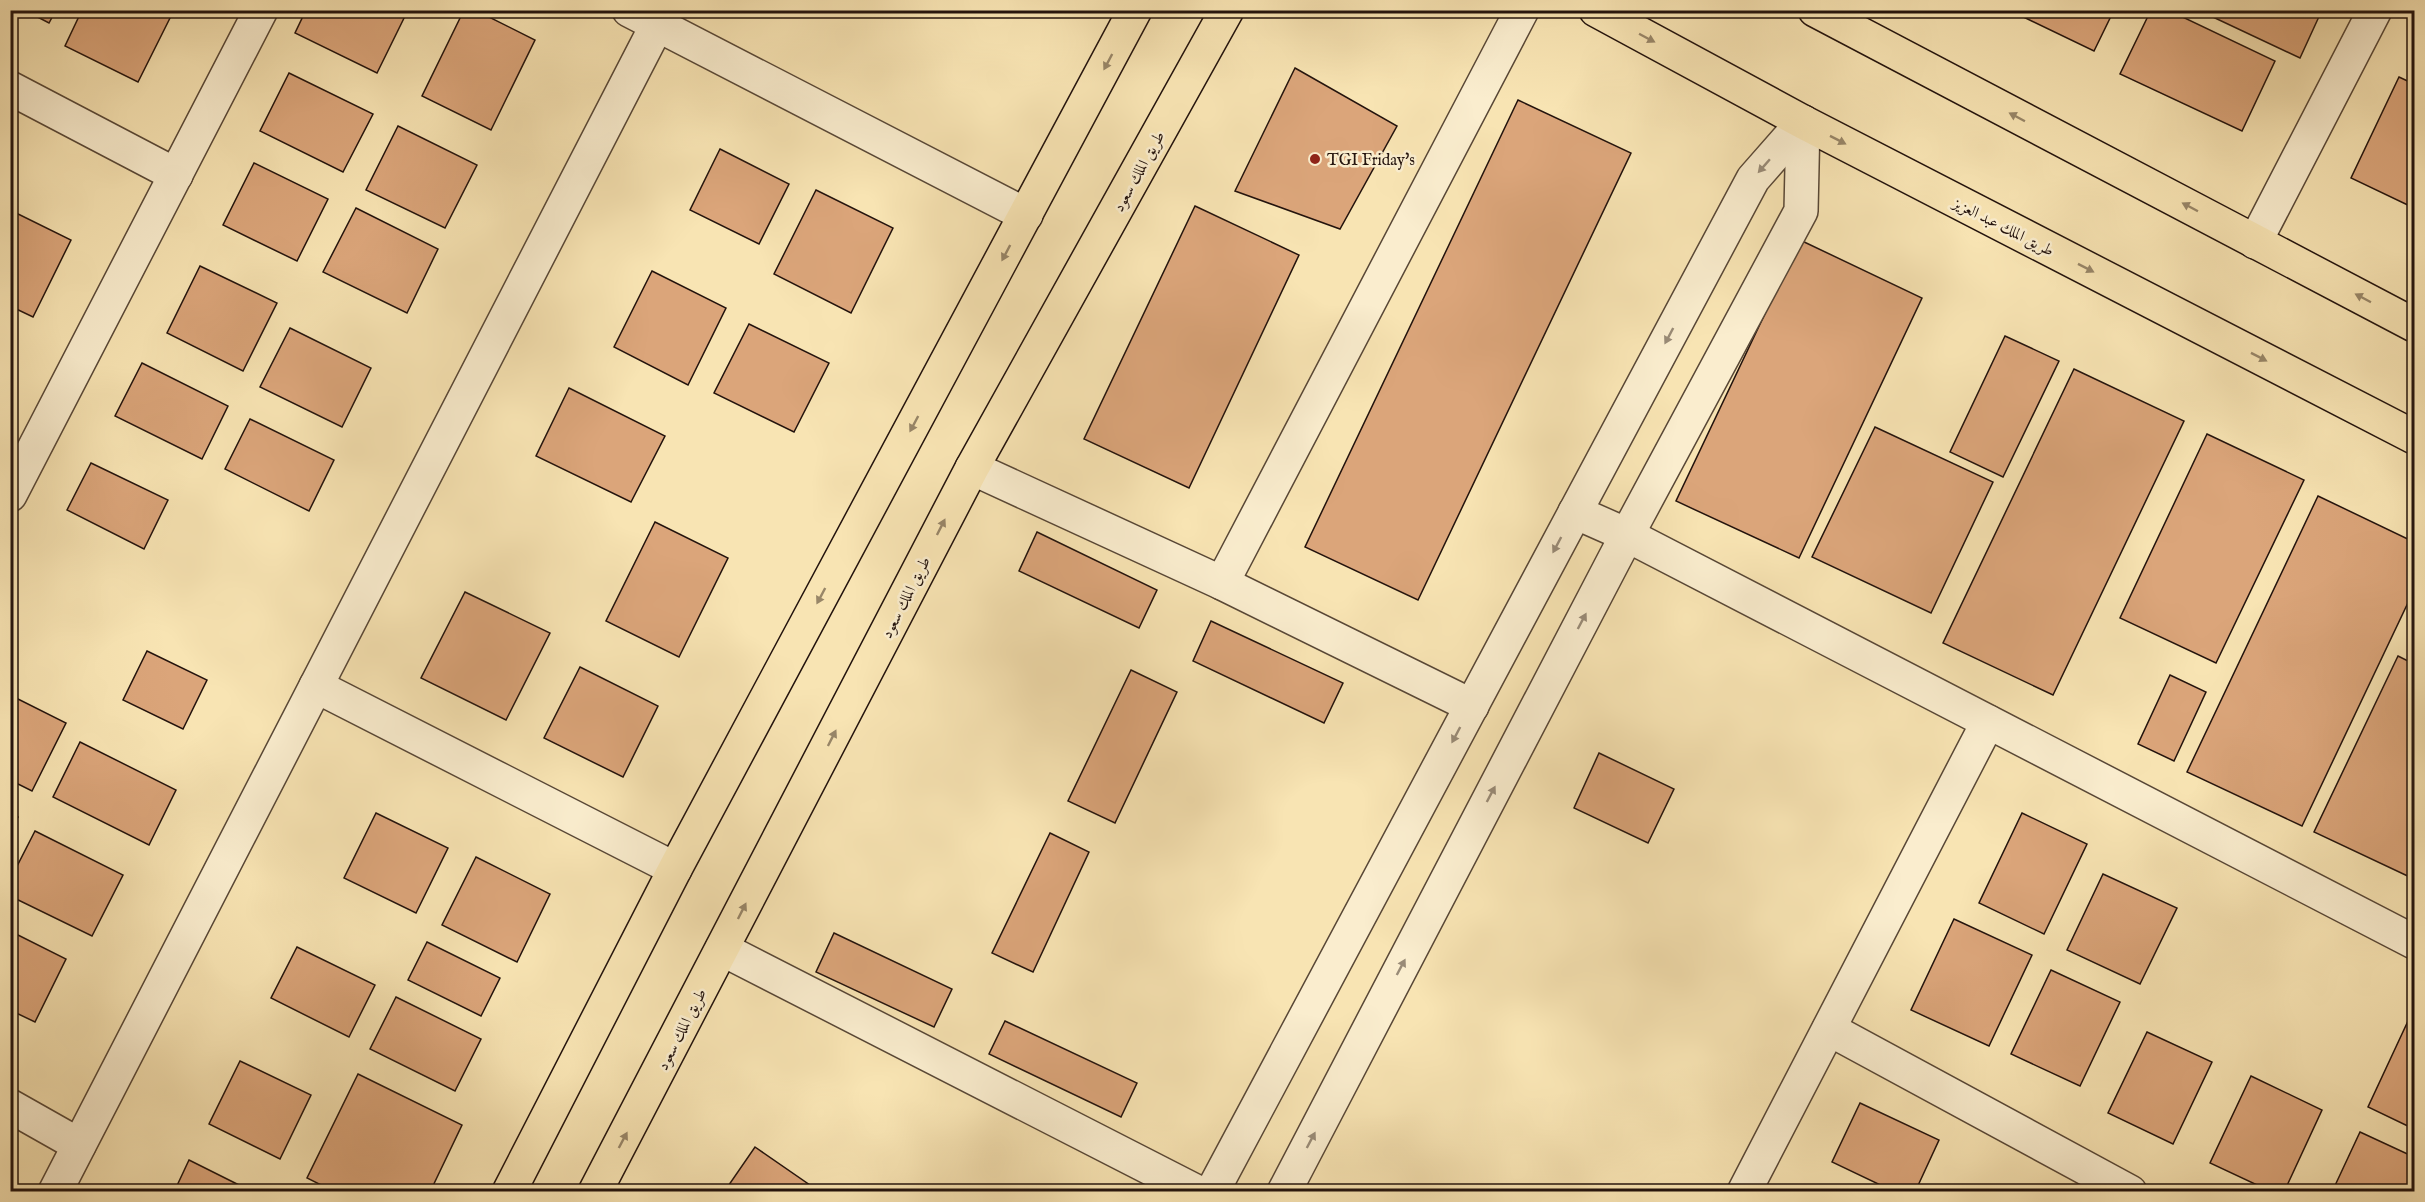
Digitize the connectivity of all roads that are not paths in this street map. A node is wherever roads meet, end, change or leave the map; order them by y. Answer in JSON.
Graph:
{"nodes":[{"id":1,"x":261,"y":10,"type":"edge"},
{"id":2,"x":1135,"y":10,"type":"edge"},
{"id":3,"x":1227,"y":10,"type":"edge"},
{"id":4,"x":1522,"y":10,"type":"edge"},
{"id":5,"x":1596,"y":10,"type":"edge"},
{"id":6,"x":1815,"y":10,"type":"edge"},
{"id":7,"x":2375,"y":10,"type":"edge"},
{"id":8,"x":643,"y":18,"type":"edge"},
{"id":9,"x":10,"y":88,"type":"edge"},
{"id":10,"x":1803,"y":122,"type":"junction"},
{"id":11,"x":176,"y":175,"type":"junction"},
{"id":12,"x":1026,"y":215,"type":"junction"},
{"id":13,"x":2255,"y":242,"type":"junction"},
{"id":14,"x":2415,"y":325,"type":"edge"},
{"id":15,"x":2415,"y":437,"type":"edge"},
{"id":16,"x":972,"y":468,"type":"junction"},
{"id":17,"x":10,"y":495,"type":"edge"},
{"id":18,"x":1575,"y":512,"type":"junction"},
{"id":19,"x":1627,"y":535,"type":"junction"},
{"id":20,"x":1222,"y":583,"type":"junction"},
{"id":21,"x":316,"y":686,"type":"junction"},
{"id":22,"x":1472,"y":706,"type":"junction"},
{"id":23,"x":1988,"y":722,"type":"junction"},
{"id":24,"x":675,"y":869,"type":"junction"},
{"id":25,"x":2415,"y":942,"type":"edge"},
{"id":26,"x":722,"y":949,"type":"junction"},
{"id":27,"x":1829,"y":1029,"type":"junction"},
{"id":28,"x":10,"y":1106,"type":"edge"},
{"id":29,"x":79,"y":1145,"type":"junction"},
{"id":30,"x":55,"y":1191,"type":"edge"},
{"id":31,"x":509,"y":1191,"type":"edge"},
{"id":32,"x":596,"y":1191,"type":"edge"},
{"id":33,"x":1197,"y":1191,"type":"edge"},
{"id":34,"x":1212,"y":1191,"type":"edge"},
{"id":35,"x":1284,"y":1191,"type":"edge"},
{"id":36,"x":1744,"y":1191,"type":"edge"},
{"id":37,"x":2130,"y":1191,"type":"edge"}],
"edges":[{"from":1,"to":11,"type":"street"},
{"from":2,"to":12,"type":"main road","one_way":true},
{"from":3,"to":16,"type":"main road","name":"طريق الملك سعود"},
{"from":4,"to":20,"type":"street"},
{"from":5,"to":10,"type":"main road","name":"طريق الملك عبد العزيز","one_way":true},
{"from":13,"to":6,"type":"main road","one_way":true},
{"from":7,"to":13,"type":"street"},
{"from":8,"to":12,"type":"street"},
{"from":8,"to":21,"type":"street"},
{"from":9,"to":11,"type":"street"},
{"from":10,"to":15,"type":"main road","name":"طريق الملك عبد العزيز","one_way":true},
{"from":10,"to":18,"type":"street","one_way":true},
{"from":10,"to":19,"type":"street"},
{"from":11,"to":17,"type":"street"},
{"from":12,"to":24,"type":"main road","one_way":true},
{"from":14,"to":13,"type":"main road","one_way":true},
{"from":16,"to":20,"type":"street"},
{"from":26,"to":16,"type":"main road","name":"طريق الملك سعود","one_way":true},
{"from":18,"to":19,"type":"street"},
{"from":18,"to":22,"type":"street","one_way":true},
{"from":19,"to":23,"type":"street"},
{"from":35,"to":19,"type":"street","one_way":true},
{"from":20,"to":22,"type":"street"},
{"from":21,"to":24,"type":"street"},
{"from":21,"to":29,"type":"street"},
{"from":22,"to":34,"type":"street","one_way":true},
{"from":23,"to":25,"type":"street"},
{"from":23,"to":27,"type":"street"},
{"from":24,"to":31,"type":"main road"},
{"from":32,"to":26,"type":"main road","name":"طريق الملك سعود","one_way":true},
{"from":26,"to":33,"type":"street"},
{"from":27,"to":36,"type":"street"},
{"from":27,"to":37,"type":"street"},
{"from":28,"to":29,"type":"street"},
{"from":29,"to":30,"type":"street"}]}
